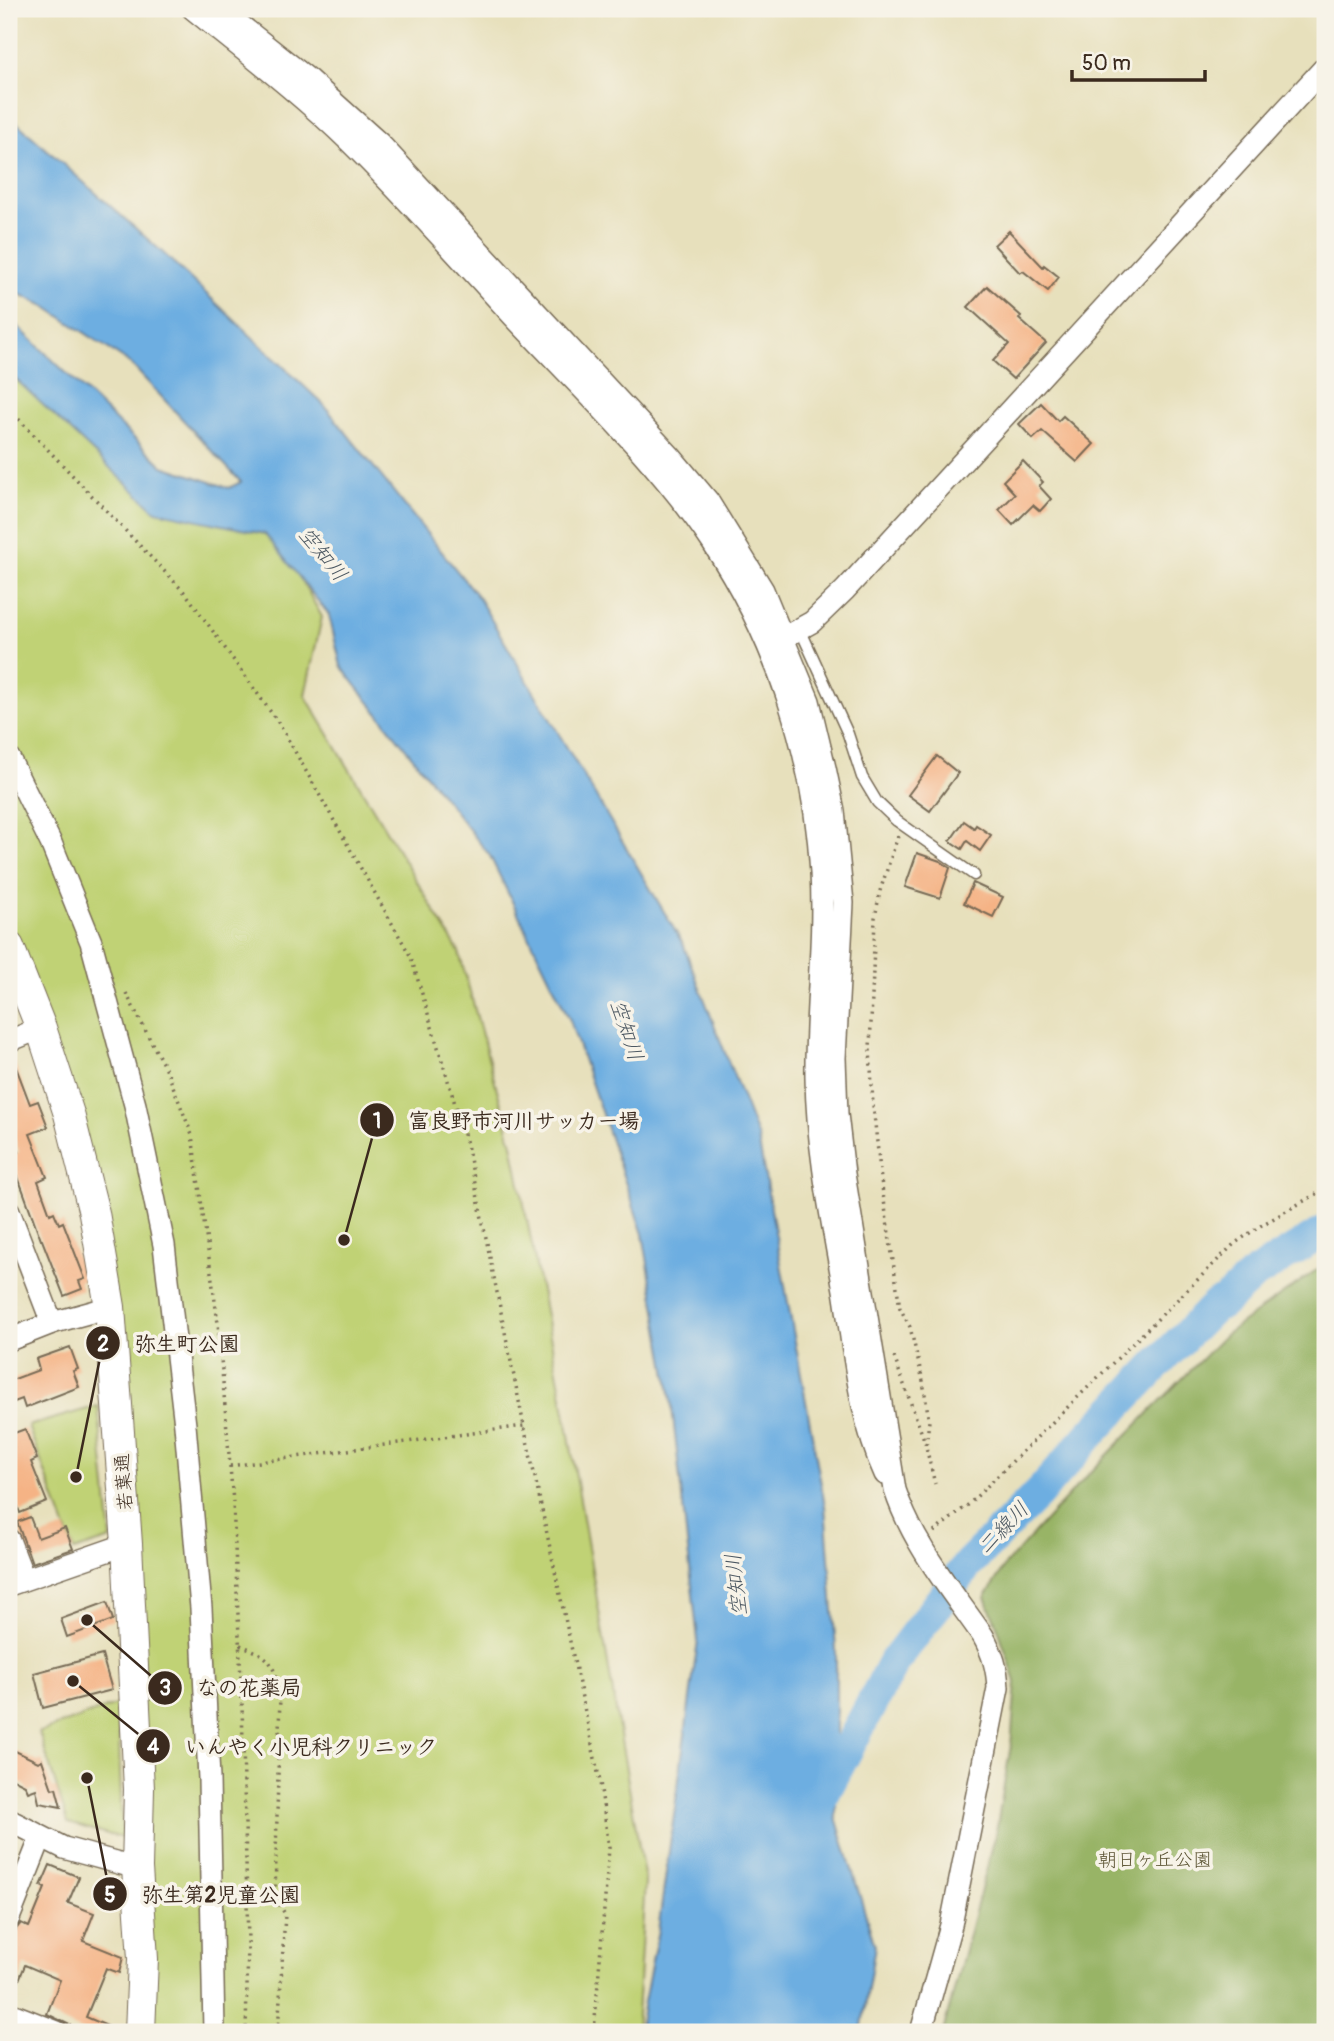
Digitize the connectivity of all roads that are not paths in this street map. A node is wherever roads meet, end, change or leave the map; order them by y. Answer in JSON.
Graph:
{"nodes":[{"id":1,"x":193,"y":9,"type":"edge"},
{"id":2,"x":220,"y":9,"type":"edge"},
{"id":3,"x":1325,"y":67,"type":"edge"},
{"id":4,"x":792,"y":634,"type":"junction"},
{"id":5,"x":9,"y":758,"type":"edge"},
{"id":6,"x":974,"y":875,"type":"dead end"},
{"id":7,"x":9,"y":947,"type":"edge"},
{"id":8,"x":41,"y":1028,"type":"junction"},
{"id":9,"x":9,"y":1041,"type":"edge"},
{"id":10,"x":9,"y":1211,"type":"edge"},
{"id":11,"x":110,"y":1307,"type":"junction"},
{"id":12,"x":52,"y":1323,"type":"junction"},
{"id":13,"x":9,"y":1340,"type":"edge"},
{"id":14,"x":895,"y":1490,"type":"junction"},
{"id":15,"x":9,"y":1540,"type":"edge"},
{"id":16,"x":127,"y":1544,"type":"junction"},
{"id":17,"x":17,"y":1582,"type":"edge"},
{"id":18,"x":9,"y":1819,"type":"edge"},
{"id":19,"x":41,"y":1837,"type":"junction"},
{"id":20,"x":137,"y":1868,"type":"junction"},
{"id":21,"x":9,"y":1918,"type":"edge"},
{"id":22,"x":9,"y":2013,"type":"edge"},
{"id":23,"x":57,"y":2032,"type":"edge"},
{"id":24,"x":140,"y":2032,"type":"edge"},
{"id":25,"x":214,"y":2032,"type":"edge"},
{"id":26,"x":921,"y":2032,"type":"edge"}],
"edges":[{"from":1,"to":14,"type":"street"},
{"from":2,"to":4,"type":"street"},
{"from":3,"to":4,"type":"street"},
{"from":4,"to":6,"type":"lane"},
{"from":4,"to":14,"type":"street"},
{"from":5,"to":25,"type":"street"},
{"from":7,"to":8,"type":"street","name":"若葉通"},
{"from":8,"to":9,"type":"street"},
{"from":8,"to":11,"type":"street","name":"若葉通"},
{"from":10,"to":12,"type":"street"},
{"from":11,"to":12,"type":"street"},
{"from":11,"to":16,"type":"street","name":"若葉通"},
{"from":12,"to":13,"type":"street"},
{"from":14,"to":26,"type":"street"},
{"from":15,"to":17,"type":"street"},
{"from":16,"to":17,"type":"street"},
{"from":16,"to":20,"type":"street","name":"若葉通"},
{"from":18,"to":19,"type":"street"},
{"from":19,"to":20,"type":"street"},
{"from":19,"to":21,"type":"street"},
{"from":20,"to":24,"type":"street","name":"若葉通"},
{"from":22,"to":23,"type":"street"}]}
